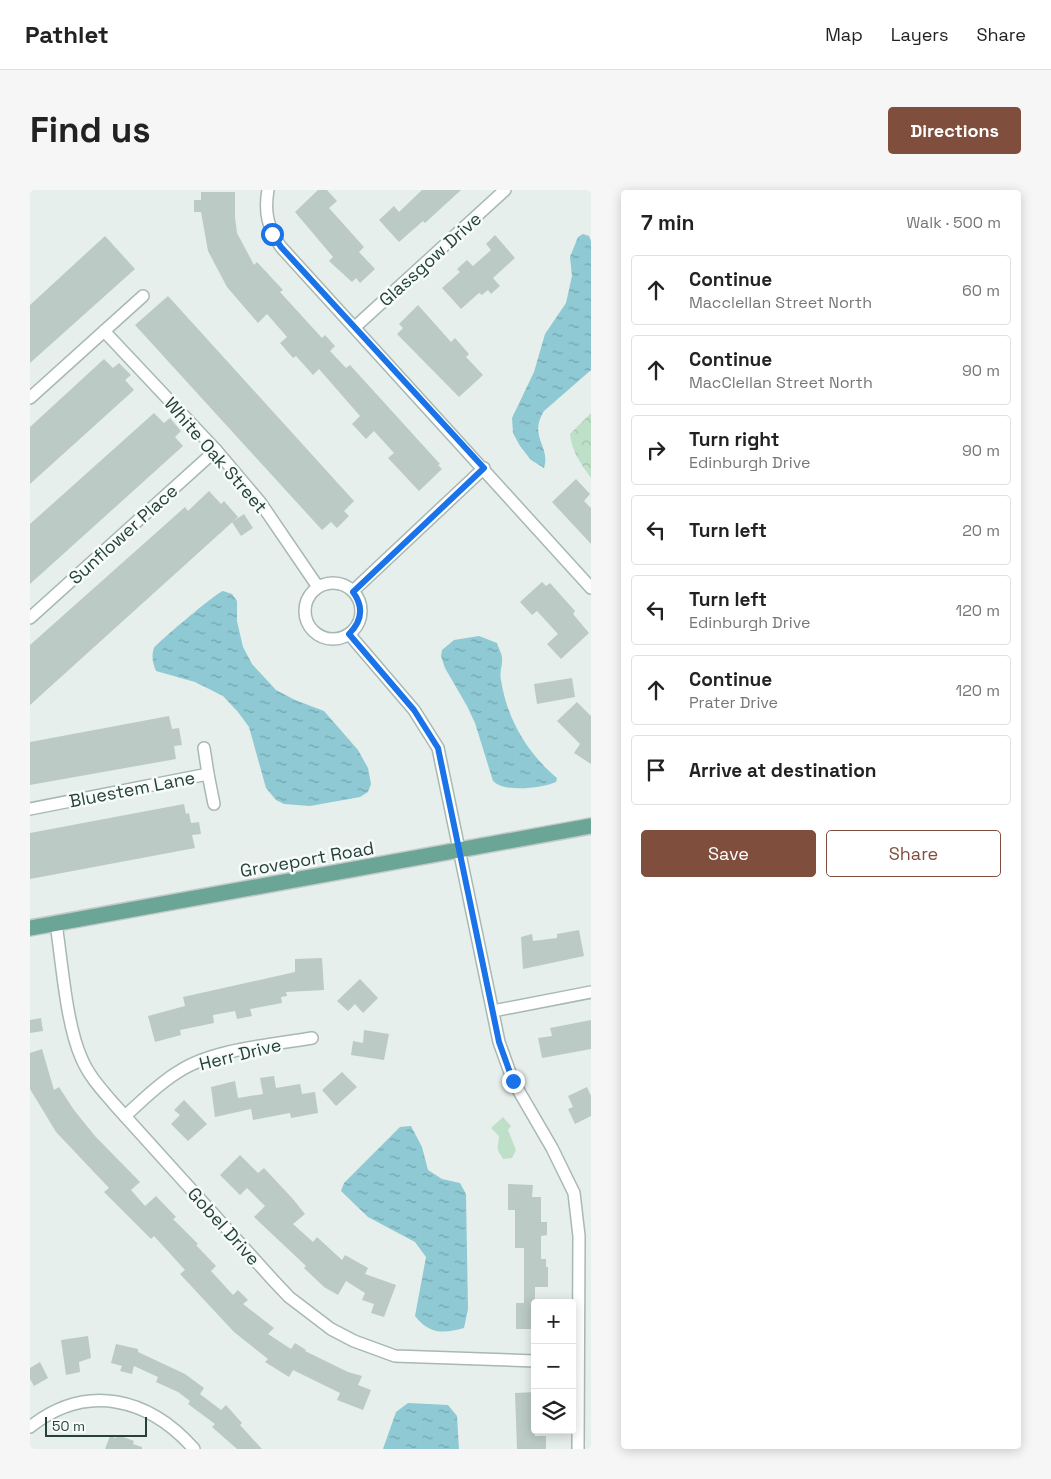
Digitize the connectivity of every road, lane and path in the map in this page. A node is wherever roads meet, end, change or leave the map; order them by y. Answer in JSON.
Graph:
{"nodes":[{"id":1,"x":268,"y":190,"type":"edge"},
{"id":2,"x":505,"y":190,"type":"edge"},
{"id":3,"x":143,"y":296,"type":"dead end"},
{"id":4,"x":354,"y":327,"type":"junction"},
{"id":5,"x":104,"y":331,"type":"junction"},
{"id":6,"x":30,"y":398,"type":"edge"},
{"id":7,"x":216,"y":450,"type":"junction"},
{"id":8,"x":484,"y":468,"type":"junction"},
{"id":9,"x":318,"y":587,"type":"junction"},
{"id":10,"x":591,"y":588,"type":"edge"},
{"id":11,"x":353,"y":592,"type":"junction"},
{"id":12,"x":30,"y":618,"type":"edge"},
{"id":13,"x":349,"y":634,"type":"junction"},
{"id":14,"x":204,"y":748,"type":"dead end"},
{"id":15,"x":208,"y":774,"type":"junction"},
{"id":16,"x":214,"y":804,"type":"dead end"},
{"id":17,"x":30,"y":809,"type":"edge"},
{"id":18,"x":591,"y":826,"type":"edge"},
{"id":19,"x":458,"y":850,"type":"junction"},
{"id":20,"x":56,"y":924,"type":"junction"},
{"id":21,"x":30,"y":928,"type":"edge"},
{"id":22,"x":591,"y":992,"type":"edge"},
{"id":23,"x":493,"y":1011,"type":"junction"},
{"id":24,"x":312,"y":1038,"type":"dead end"},
{"id":25,"x":125,"y":1116,"type":"junction"},
{"id":26,"x":531,"y":1361,"type":"edge"},
{"id":27,"x":576,"y":1362,"type":"edge"},
{"id":28,"x":30,"y":1427,"type":"edge"},
{"id":29,"x":194,"y":1449,"type":"edge"},
{"id":30,"x":578,"y":1449,"type":"edge"}],
"edges":[{"from":1,"to":4,"type":"street"},
{"from":2,"to":4,"type":"street","name":"Glassgow Drive"},
{"from":3,"to":5,"type":"street"},
{"from":4,"to":8,"type":"street"},
{"from":5,"to":6,"type":"street"},
{"from":5,"to":7,"type":"street","name":"White Oak Street"},
{"from":7,"to":9,"type":"street","name":"White Oak Street"},
{"from":7,"to":12,"type":"street","name":"Sunflower Place"},
{"from":8,"to":10,"type":"street"},
{"from":8,"to":11,"type":"street"},
{"from":9,"to":11,"type":"street"},
{"from":9,"to":13,"type":"street"},
{"from":11,"to":13,"type":"street"},
{"from":13,"to":19,"type":"street"},
{"from":14,"to":15,"type":"street","name":"Bluestem Lane"},
{"from":15,"to":16,"type":"street"},
{"from":15,"to":17,"type":"street","name":"Bluestem Lane"},
{"from":18,"to":19,"type":"main road","name":"Groveport Road"},
{"from":19,"to":20,"type":"main road","name":"Groveport Road"},
{"from":19,"to":23,"type":"street"},
{"from":20,"to":21,"type":"main road","name":"Groveport Road"},
{"from":20,"to":25,"type":"street","name":"Gobel Drive"},
{"from":22,"to":23,"type":"street"},
{"from":23,"to":27,"type":"street"},
{"from":24,"to":25,"type":"street","name":"Herr Drive"},
{"from":25,"to":26,"type":"street","name":"Gobel Drive"},
{"from":27,"to":30,"type":"street"},
{"from":28,"to":29,"type":"street"}]}
